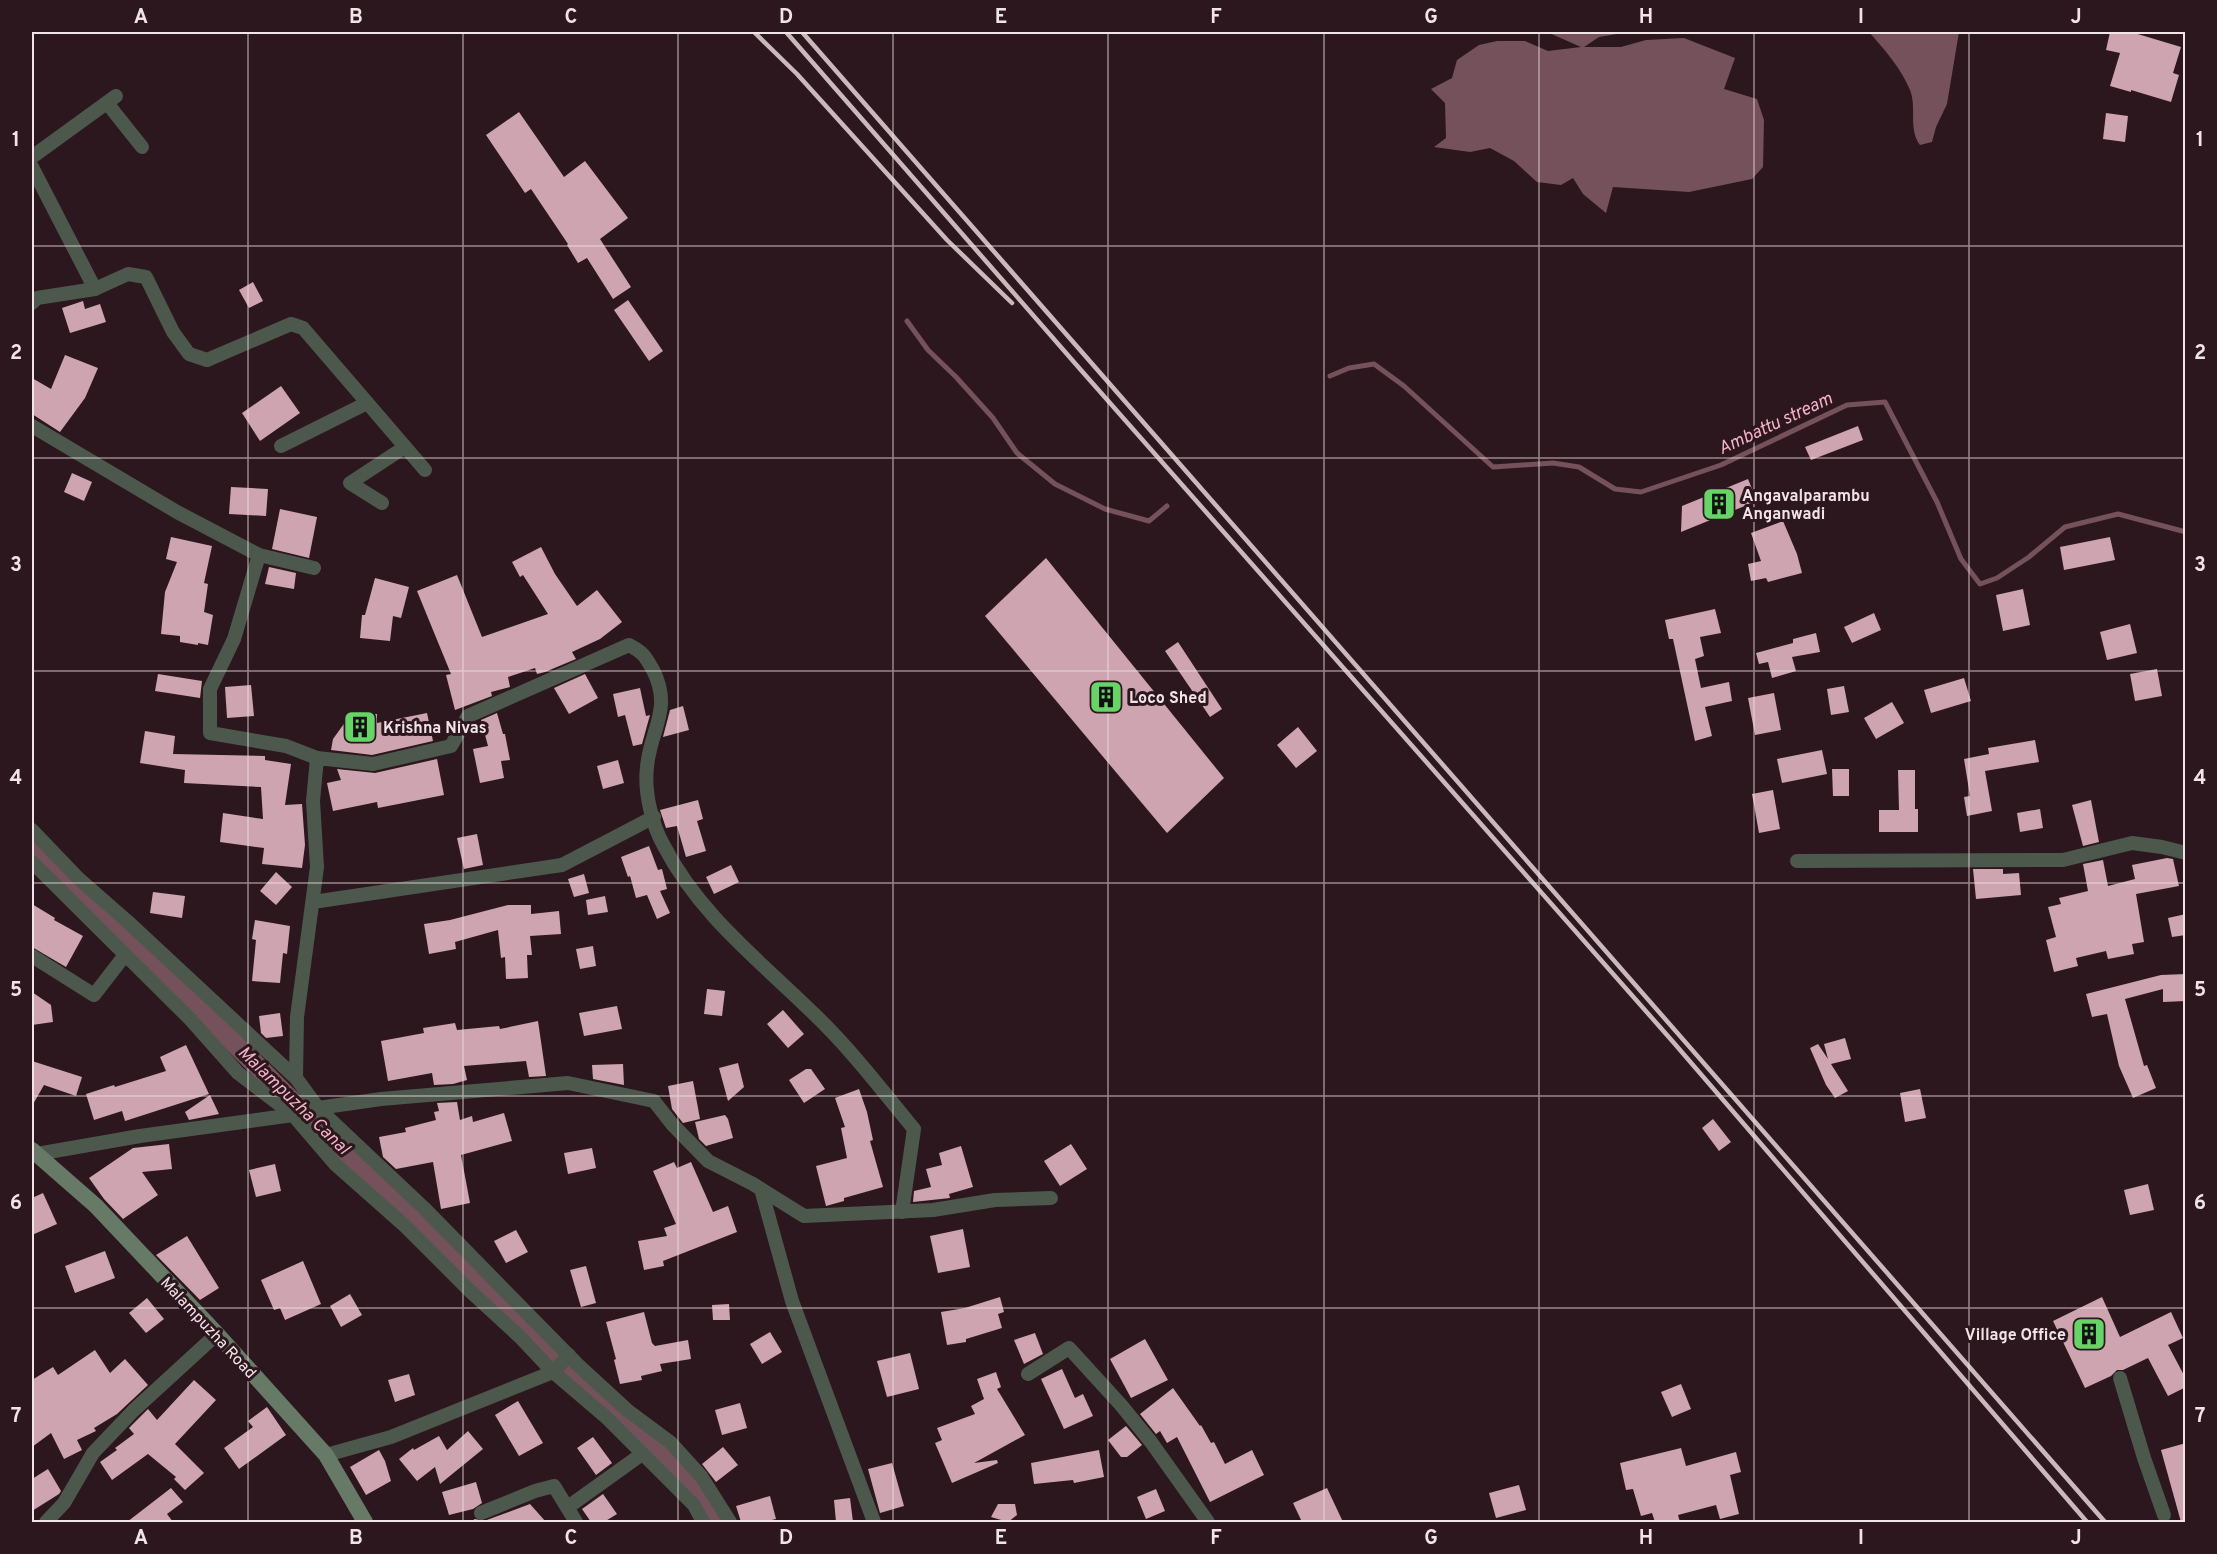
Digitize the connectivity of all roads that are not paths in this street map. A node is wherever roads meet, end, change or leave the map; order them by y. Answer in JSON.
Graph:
{"nodes":[{"id":1,"x":142,"y":147,"type":"dead end"},
{"id":2,"x":32,"y":157,"type":"edge"},
{"id":3,"x":32,"y":167,"type":"edge"},
{"id":4,"x":94,"y":289,"type":"junction"},
{"id":5,"x":32,"y":303,"type":"edge"},
{"id":6,"x":367,"y":403,"type":"junction"},
{"id":7,"x":32,"y":426,"type":"edge"},
{"id":8,"x":281,"y":446,"type":"dead end"},
{"id":9,"x":405,"y":447,"type":"junction"},
{"id":10,"x":425,"y":470,"type":"dead end"},
{"id":11,"x":382,"y":503,"type":"dead end"},
{"id":12,"x":259,"y":555,"type":"junction"},
{"id":13,"x":314,"y":568,"type":"dead end"},
{"id":14,"x":316,"y":758,"type":"junction"},
{"id":15,"x":654,"y":817,"type":"junction"},
{"id":16,"x":32,"y":830,"type":"edge"},
{"id":17,"x":2186,"y":853,"type":"edge"},
{"id":18,"x":1797,"y":861,"type":"dead end"},
{"id":19,"x":32,"y":862,"type":"edge"},
{"id":20,"x":313,"y":902,"type":"junction"},
{"id":21,"x":125,"y":955,"type":"junction"},
{"id":22,"x":32,"y":956,"type":"edge"},
{"id":23,"x":296,"y":1078,"type":"junction"},
{"id":24,"x":318,"y":1108,"type":"junction"},
{"id":25,"x":293,"y":1115,"type":"junction"},
{"id":26,"x":34,"y":1152,"type":"edge"},
{"id":27,"x":760,"y":1189,"type":"junction"},
{"id":28,"x":1051,"y":1198,"type":"dead end"},
{"id":29,"x":902,"y":1212,"type":"junction"},
{"id":30,"x":217,"y":1334,"type":"junction"},
{"id":31,"x":569,"y":1355,"type":"junction"},
{"id":32,"x":553,"y":1372,"type":"junction"},
{"id":33,"x":1028,"y":1374,"type":"dead end"},
{"id":34,"x":2120,"y":1378,"type":"dead end"},
{"id":35,"x":642,"y":1454,"type":"junction"},
{"id":36,"x":326,"y":1455,"type":"junction"},
{"id":37,"x":568,"y":1507,"type":"junction"},
{"id":38,"x":481,"y":1513,"type":"dead end"},
{"id":39,"x":2164,"y":1515,"type":"dead end"},
{"id":40,"x":46,"y":1522,"type":"edge"},
{"id":41,"x":365,"y":1522,"type":"edge"},
{"id":42,"x":576,"y":1522,"type":"edge"},
{"id":43,"x":703,"y":1522,"type":"edge"},
{"id":44,"x":730,"y":1522,"type":"edge"},
{"id":45,"x":874,"y":1522,"type":"edge"},
{"id":46,"x":1208,"y":1522,"type":"edge"}],
"edges":[{"from":1,"to":2,"type":"street"},
{"from":3,"to":4,"type":"street"},
{"from":4,"to":5,"type":"street"},
{"from":4,"to":6,"type":"street"},
{"from":6,"to":8,"type":"street"},
{"from":6,"to":9,"type":"street"},
{"from":7,"to":12,"type":"street"},
{"from":9,"to":10,"type":"street"},
{"from":9,"to":11,"type":"street"},
{"from":12,"to":13,"type":"street"},
{"from":12,"to":14,"type":"street"},
{"from":14,"to":15,"type":"street"},
{"from":14,"to":20,"type":"street"},
{"from":15,"to":20,"type":"street"},
{"from":15,"to":29,"type":"street"},
{"from":16,"to":23,"type":"street"},
{"from":17,"to":18,"type":"street"},
{"from":19,"to":21,"type":"street"},
{"from":20,"to":23,"type":"street"},
{"from":21,"to":22,"type":"street"},
{"from":21,"to":25,"type":"street"},
{"from":23,"to":24,"type":"street"},
{"from":24,"to":25,"type":"street"},
{"from":24,"to":27,"type":"street"},
{"from":24,"to":31,"type":"street"},
{"from":25,"to":26,"type":"street"},
{"from":25,"to":32,"type":"street"},
{"from":26,"to":30,"type":"main road","name":"Malampuzha Road"},
{"from":27,"to":29,"type":"street"},
{"from":27,"to":45,"type":"street"},
{"from":28,"to":29,"type":"street"},
{"from":30,"to":36,"type":"main road","name":"Malampuzha Road"},
{"from":30,"to":40,"type":"street"},
{"from":31,"to":32,"type":"street"},
{"from":31,"to":44,"type":"street"},
{"from":32,"to":35,"type":"street"},
{"from":32,"to":36,"type":"street"},
{"from":33,"to":46,"type":"street"},
{"from":34,"to":39,"type":"street"},
{"from":35,"to":37,"type":"street"},
{"from":35,"to":43,"type":"street"},
{"from":36,"to":41,"type":"main road","name":"Malampuzha Road"},
{"from":37,"to":38,"type":"street"},
{"from":37,"to":42,"type":"street"}]}
